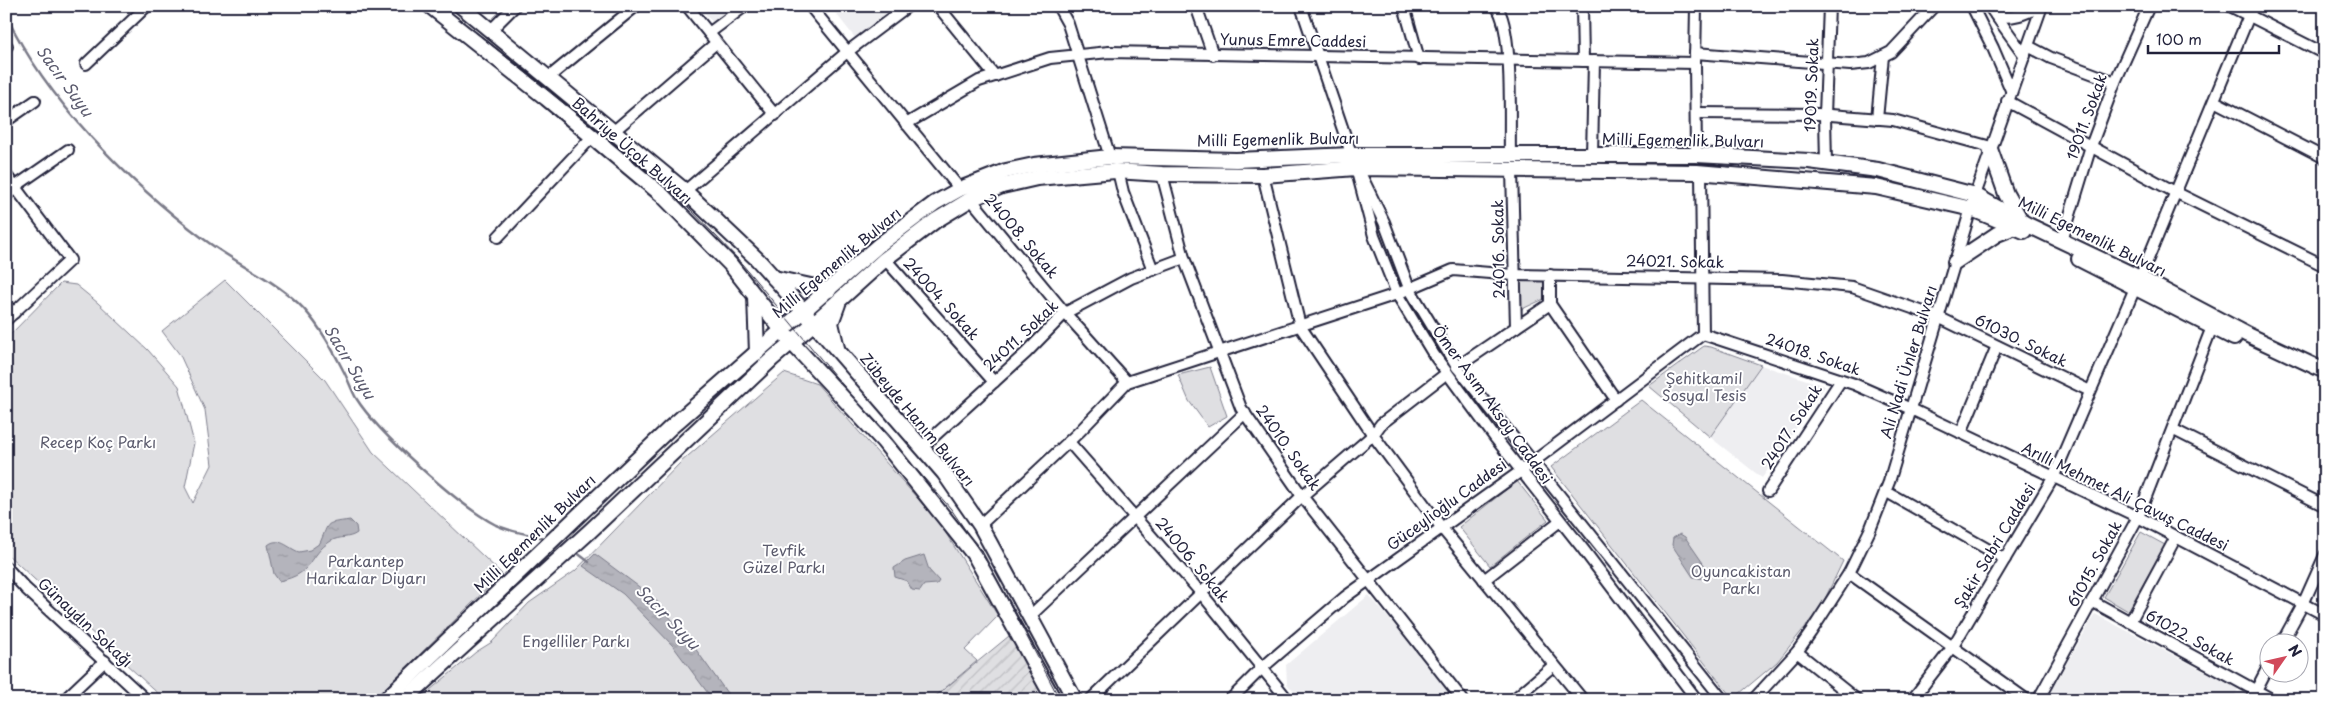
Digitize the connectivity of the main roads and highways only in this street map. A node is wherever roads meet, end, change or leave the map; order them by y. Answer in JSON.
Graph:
{"nodes":[{"id":1,"x":430,"y":6,"type":"edge"},
{"id":2,"x":461,"y":6,"type":"edge"},
{"id":3,"x":1991,"y":148,"type":"road end"},
{"id":4,"x":965,"y":194,"type":"junction"},
{"id":5,"x":2017,"y":224,"type":"junction"},
{"id":6,"x":1955,"y":262,"type":"road end"},
{"id":7,"x":774,"y":278,"type":"junction"},
{"id":8,"x":2137,"y":283,"type":"junction"},
{"id":9,"x":829,"y":290,"type":"junction"},
{"id":10,"x":754,"y":296,"type":"junction"},
{"id":11,"x":839,"y":301,"type":"junction"},
{"id":12,"x":805,"y":312,"type":"junction"},
{"id":13,"x":814,"y":324,"type":"junction"},
{"id":14,"x":783,"y":331,"type":"junction"},
{"id":15,"x":792,"y":342,"type":"junction"},
{"id":16,"x":838,"y":351,"type":"junction"},
{"id":17,"x":757,"y":353,"type":"junction"},
{"id":18,"x":806,"y":356,"type":"junction"},
{"id":19,"x":772,"y":359,"type":"junction"},
{"id":20,"x":2325,"y":371,"type":"edge"},
{"id":21,"x":2325,"y":381,"type":"edge"},
{"id":22,"x":385,"y":700,"type":"edge"},
{"id":23,"x":404,"y":700,"type":"edge"},
{"id":24,"x":1054,"y":700,"type":"edge"},
{"id":25,"x":1075,"y":700,"type":"edge"}],
"edges":[{"from":1,"to":10,"type":"main road","name":"Bahriye Üçok Bulvarı"},
{"from":2,"to":7,"type":"main road","name":"Bahriye Üçok Bulvarı"},
{"from":3,"to":5,"type":"main road"},
{"from":4,"to":5,"type":"main road","name":"Milli Egemenlik Bulvarı"},
{"from":4,"to":5,"type":"main road","name":"Milli Egemenlik Bulvarı"},
{"from":4,"to":9,"type":"main road","name":"Milli Egemenlik Bulvarı"},
{"from":4,"to":11,"type":"main road","name":"Milli Egemenlik Bulvarı"},
{"from":5,"to":6,"type":"main road"},
{"from":5,"to":8,"type":"main road","name":"Milli Egemenlik Bulvarı"},
{"from":5,"to":8,"type":"main road","name":"Milli Egemenlik Bulvarı"},
{"from":7,"to":9,"type":"main road"},
{"from":7,"to":12,"type":"main road","name":"Bahriye Üçok Bulvarı"},
{"from":8,"to":20,"type":"main road","name":"Milli Egemenlik Bulvarı"},
{"from":8,"to":21,"type":"main road","name":"Milli Egemenlik Bulvarı"},
{"from":9,"to":12,"type":"main road","name":"Milli Egemenlik Bulvarı"},
{"from":10,"to":14,"type":"main road","name":"Bahriye Üçok Bulvarı"},
{"from":10,"to":17,"type":"main road"},
{"from":11,"to":13,"type":"main road","name":"Milli Egemenlik Bulvarı"},
{"from":11,"to":16,"type":"main road"},
{"from":12,"to":13,"type":"main road","name":"Bahriye Üçok Bulvarı"},
{"from":12,"to":14,"type":"main road","name":"Milli Egemenlik Bulvarı"},
{"from":13,"to":15,"type":"main road","name":"Milli Egemenlik Bulvarı"},
{"from":13,"to":16,"type":"main road","name":"Zübeyde Hanım Bulvarı"},
{"from":14,"to":15,"type":"main road","name":"Bahriye Üçok Bulvarı"},
{"from":14,"to":17,"type":"main road","name":"Milli Egemenlik Bulvarı"},
{"from":15,"to":18,"type":"main road"},
{"from":15,"to":19,"type":"main road","name":"Milli Egemenlik Bulvarı"},
{"from":16,"to":25,"type":"main road","name":"Zübeyde Hanım Bulvarı"},
{"from":17,"to":22,"type":"main road","name":"Milli Egemenlik Bulvarı"},
{"from":18,"to":19,"type":"main road"},
{"from":18,"to":24,"type":"main road"},
{"from":19,"to":23,"type":"main road","name":"Milli Egemenlik Bulvarı"}]}
